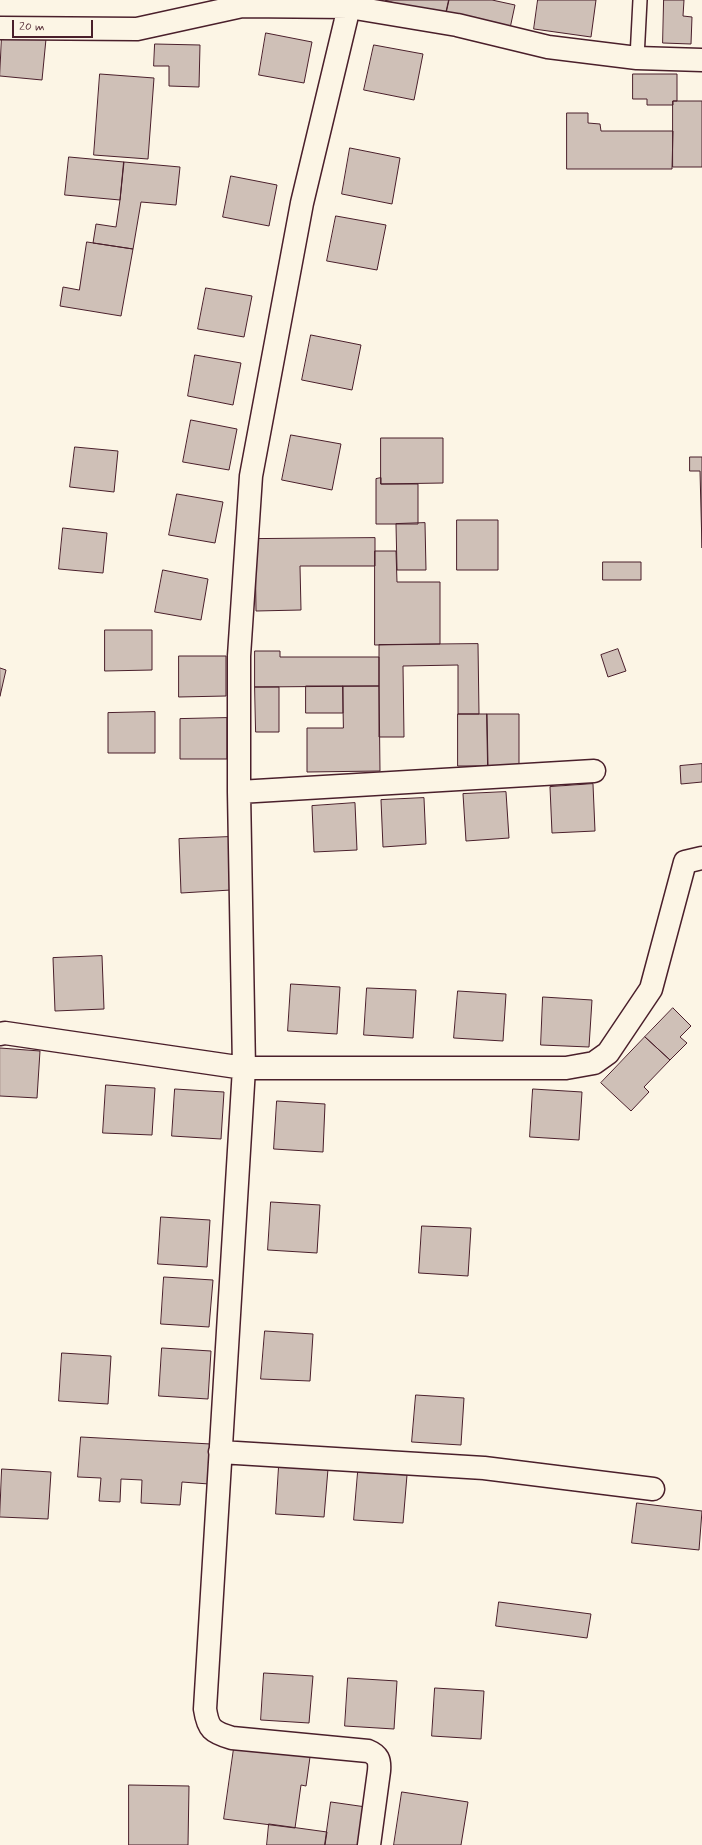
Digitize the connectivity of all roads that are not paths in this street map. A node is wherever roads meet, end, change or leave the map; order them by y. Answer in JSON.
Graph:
{"nodes":[{"id":1,"x":640,"y":0,"type":"edge"},
{"id":2,"x":242,"y":3,"type":"edge"},
{"id":3,"x":349,"y":7,"type":"junction"},
{"id":4,"x":0,"y":28,"type":"edge"},
{"id":5,"x":637,"y":58,"type":"junction"},
{"id":6,"x":702,"y":60,"type":"edge"},
{"id":7,"x":594,"y":771,"type":"dead end"},
{"id":8,"x":239,"y":792,"type":"junction"},
{"id":9,"x":702,"y":858,"type":"edge"},
{"id":10,"x":0,"y":1034,"type":"edge"},
{"id":11,"x":244,"y":1068,"type":"junction"},
{"id":12,"x":220,"y":1452,"type":"junction"},
{"id":13,"x":653,"y":1489,"type":"dead end"},
{"id":14,"x":369,"y":1845,"type":"edge"}],
"edges":[{"from":1,"to":5,"type":"lane"},
{"from":2,"to":3,"type":"street"},
{"from":2,"to":4,"type":"street"},
{"from":3,"to":5,"type":"street"},
{"from":3,"to":8,"type":"street"},
{"from":5,"to":6,"type":"street"},
{"from":7,"to":8,"type":"street"},
{"from":8,"to":11,"type":"street"},
{"from":9,"to":11,"type":"street"},
{"from":10,"to":11,"type":"street"},
{"from":11,"to":12,"type":"street"},
{"from":12,"to":13,"type":"street"},
{"from":12,"to":14,"type":"street"}]}
